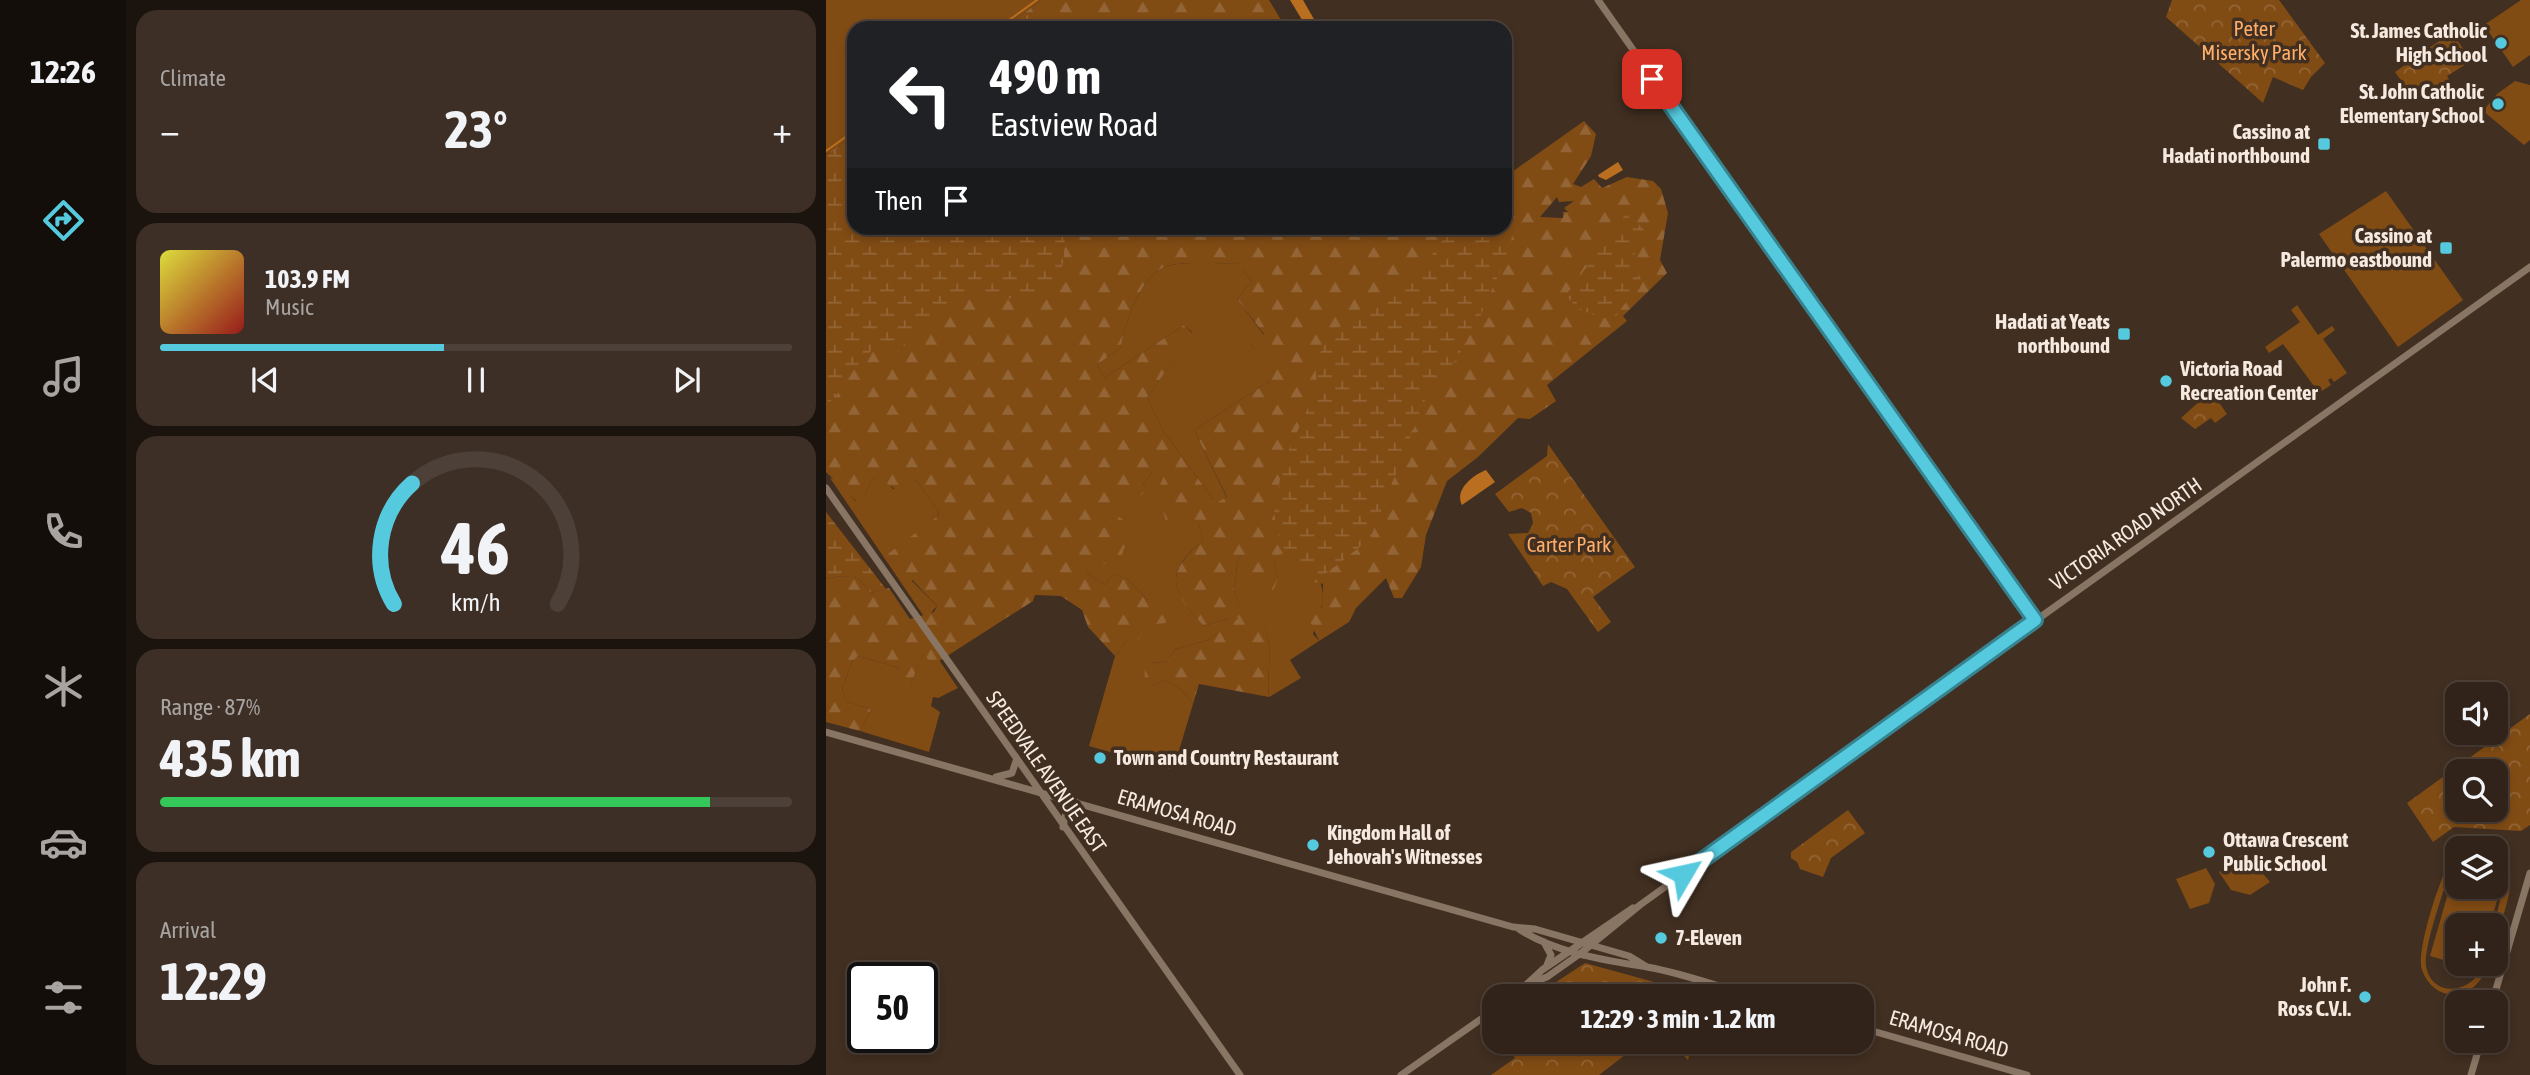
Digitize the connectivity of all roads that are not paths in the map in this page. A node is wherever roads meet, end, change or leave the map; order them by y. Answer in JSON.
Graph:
{"nodes":[{"id":1,"x":1598,"y":0,"type":"edge"},
{"id":2,"x":2530,"y":267,"type":"edge"},
{"id":3,"x":826,"y":488,"type":"edge"},
{"id":4,"x":2035,"y":620,"type":"junction"},
{"id":5,"x":826,"y":732,"type":"edge"},
{"id":6,"x":1016,"y":760,"type":"junction"},
{"id":7,"x":988,"y":777,"type":"junction"},
{"id":8,"x":1037,"y":791,"type":"junction"},
{"id":9,"x":1076,"y":802,"type":"junction"},
{"id":10,"x":1063,"y":827,"type":"junction"},
{"id":11,"x":2530,"y":873,"type":"edge"},
{"id":12,"x":1640,"y":905,"type":"junction"},
{"id":13,"x":1518,"y":929,"type":"junction"},
{"id":14,"x":1612,"y":929,"type":"junction"},
{"id":15,"x":1543,"y":941,"type":"junction"},
{"id":16,"x":1580,"y":942,"type":"junction"},
{"id":17,"x":1591,"y":945,"type":"junction"},
{"id":18,"x":1570,"y":949,"type":"junction"},
{"id":19,"x":1581,"y":953,"type":"junction"},
{"id":20,"x":1618,"y":953,"type":"junction"},
{"id":21,"x":1546,"y":967,"type":"junction"},
{"id":22,"x":1647,"y":967,"type":"junction"},
{"id":23,"x":1531,"y":983,"type":"joint"},
{"id":24,"x":1708,"y":984,"type":"edge"},
{"id":25,"x":2496,"y":990,"type":"edge"},
{"id":26,"x":1482,"y":1018,"type":"edge"},
{"id":27,"x":1874,"y":1031,"type":"edge"},
{"id":28,"x":2477,"y":1053,"type":"edge"},
{"id":29,"x":1240,"y":1075,"type":"edge"},
{"id":30,"x":1401,"y":1075,"type":"edge"},
{"id":31,"x":2027,"y":1075,"type":"edge"},
{"id":32,"x":2471,"y":1075,"type":"edge"}],
"edges":[{"from":1,"to":4,"type":"main road"},
{"from":2,"to":4,"type":"main road","name":"VICTORIA ROAD NORTH"},
{"from":3,"to":6,"type":"main road","name":"SPEEDVALE AVENUE EAST"},
{"from":4,"to":12,"type":"main road","name":"VICTORIA ROAD NORTH"},
{"from":5,"to":7,"type":"main road","name":"ERAMOSA ROAD"},
{"from":6,"to":7,"type":"main road"},
{"from":6,"to":8,"type":"main road","name":"SPEEDVALE AVENUE EAST"},
{"from":7,"to":8,"type":"main road","name":"ERAMOSA ROAD"},
{"from":8,"to":9,"type":"main road","name":"ERAMOSA ROAD"},
{"from":8,"to":10,"type":"main road","name":"SPEEDVALE AVENUE EAST"},
{"from":9,"to":10,"type":"main road"},
{"from":9,"to":13,"type":"main road","name":"ERAMOSA ROAD"},
{"from":10,"to":29,"type":"main road","name":"SPEEDVALE AVENUE EAST"},
{"from":11,"to":25,"type":"main road"},
{"from":12,"to":14,"type":"main road","name":"VICTORIA ROAD NORTH"},
{"from":12,"to":16,"type":"main road","name":"VICTORIA ROAD NORTH"},
{"from":13,"to":15,"type":"main road","name":"ERAMOSA ROAD"},
{"from":13,"to":16,"type":"main road","name":"ERAMOSA ROAD"},
{"from":14,"to":17,"type":"main road","name":"VICTORIA ROAD NORTH"},
{"from":14,"to":20,"type":"main road"},
{"from":15,"to":18,"type":"main road","name":"ERAMOSA ROAD"},
{"from":15,"to":21,"type":"main road"},
{"from":16,"to":17,"type":"main road","name":"ERAMOSA ROAD"},
{"from":16,"to":18,"type":"main road","name":"VICTORIA ROAD NORTH"},
{"from":17,"to":19,"type":"main road","name":"VICTORIA ROAD NORTH"},
{"from":17,"to":20,"type":"main road","name":"ERAMOSA ROAD"},
{"from":18,"to":19,"type":"main road","name":"ERAMOSA ROAD"},
{"from":18,"to":21,"type":"main road","name":"VICTORIA ROAD NORTH"},
{"from":19,"to":22,"type":"main road","name":"ERAMOSA ROAD"},
{"from":19,"to":23,"type":"main road","name":"VICTORIA ROAD NORTH"},
{"from":20,"to":22,"type":"main road","name":"ERAMOSA ROAD"},
{"from":21,"to":23,"type":"main road","name":"VICTORIA ROAD NORTH"},
{"from":22,"to":24,"type":"main road","name":"ERAMOSA ROAD"},
{"from":26,"to":30,"type":"main road"},
{"from":27,"to":31,"type":"main road","name":"ERAMOSA ROAD"},
{"from":28,"to":32,"type":"main road"}]}
